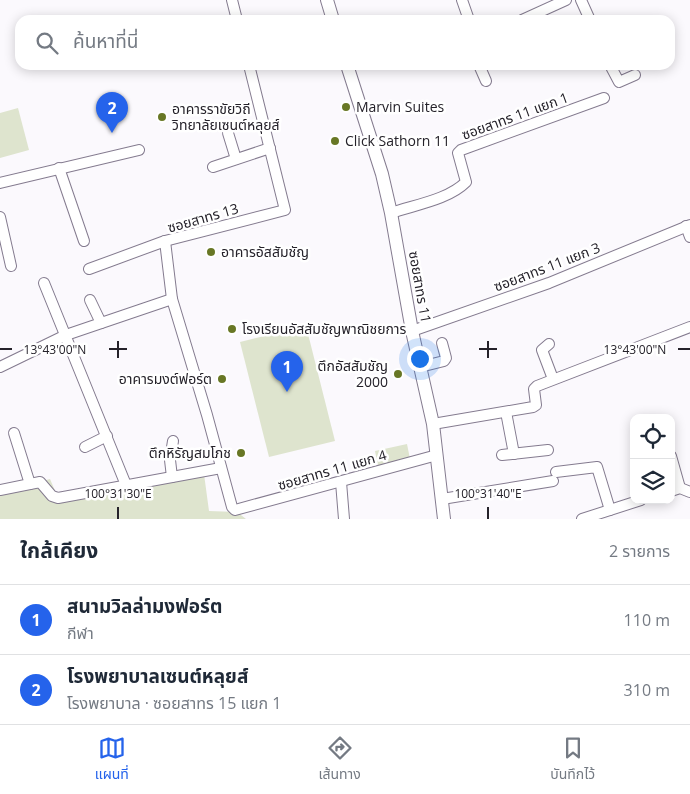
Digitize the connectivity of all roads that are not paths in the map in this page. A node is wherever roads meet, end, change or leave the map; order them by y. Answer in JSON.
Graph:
{"nodes":[{"id":1,"x":232,"y":0,"type":"edge"},
{"id":2,"x":328,"y":0,"type":"edge"},
{"id":3,"x":462,"y":0,"type":"edge"},
{"id":4,"x":566,"y":0,"type":"edge"},
{"id":5,"x":582,"y":0,"type":"edge"},
{"id":6,"x":236,"y":15,"type":"edge"},
{"id":7,"x":332,"y":15,"type":"edge"},
{"id":8,"x":467,"y":15,"type":"edge"},
{"id":9,"x":533,"y":15,"type":"edge"},
{"id":10,"x":588,"y":15,"type":"edge"},
{"id":11,"x":250,"y":70,"type":"edge"},
{"id":12,"x":349,"y":70,"type":"edge"},
{"id":13,"x":482,"y":70,"type":"edge"},
{"id":14,"x":613,"y":70,"type":"edge"},
{"id":15,"x":635,"y":75,"type":"dead end"},
{"id":16,"x":486,"y":81,"type":"dead end"},
{"id":17,"x":604,"y":98,"type":"dead end"},
{"id":18,"x":228,"y":133,"type":"dead end"},
{"id":19,"x":270,"y":148,"type":"junction"},
{"id":20,"x":139,"y":150,"type":"dead end"},
{"id":21,"x":236,"y":159,"type":"junction"},
{"id":22,"x":213,"y":167,"type":"dead end"},
{"id":23,"x":59,"y":168,"type":"junction"},
{"id":24,"x":0,"y":182,"type":"edge"},
{"id":25,"x":391,"y":213,"type":"junction"},
{"id":26,"x":0,"y":217,"type":"edge"},
{"id":27,"x":688,"y":226,"type":"edge"},
{"id":28,"x":690,"y":237,"type":"edge"},
{"id":29,"x":84,"y":241,"type":"dead end"},
{"id":30,"x":165,"y":241,"type":"junction"},
{"id":31,"x":11,"y":266,"type":"dead end"},
{"id":32,"x":89,"y":270,"type":"dead end"},
{"id":33,"x":44,"y":283,"type":"dead end"},
{"id":34,"x":172,"y":299,"type":"junction"},
{"id":35,"x":90,"y":300,"type":"dead end"},
{"id":36,"x":102,"y":323,"type":"junction"},
{"id":37,"x":690,"y":328,"type":"edge"},
{"id":38,"x":412,"y":331,"type":"junction"},
{"id":39,"x":66,"y":334,"type":"junction"},
{"id":40,"x":442,"y":343,"type":"dead end"},
{"id":41,"x":549,"y":344,"type":"dead end"},
{"id":42,"x":0,"y":367,"type":"edge"},
{"id":43,"x":420,"y":367,"type":"junction"},
{"id":44,"x":553,"y":380,"type":"junction"},
{"id":45,"x":506,"y":412,"type":"junction"},
{"id":46,"x":433,"y":424,"type":"junction"},
{"id":47,"x":14,"y":433,"type":"dead end"},
{"id":48,"x":107,"y":436,"type":"junction"},
{"id":49,"x":173,"y":441,"type":"dead end"},
{"id":50,"x":86,"y":447,"type":"dead end"},
{"id":51,"x":548,"y":450,"type":"dead end"},
{"id":52,"x":514,"y":454,"type":"junction"},
{"id":53,"x":437,"y":455,"type":"junction"},
{"id":54,"x":502,"y":455,"type":"dead end"},
{"id":55,"x":672,"y":459,"type":"edge"},
{"id":56,"x":221,"y":468,"type":"junction"},
{"id":57,"x":172,"y":477,"type":"junction"},
{"id":58,"x":341,"y":482,"type":"junction"},
{"id":59,"x":30,"y":484,"type":"junction"},
{"id":60,"x":126,"y":484,"type":"junction"},
{"id":61,"x":0,"y":490,"type":"edge"},
{"id":62,"x":680,"y":491,"type":"edge"},
{"id":63,"x":442,"y":498,"type":"junction"},
{"id":64,"x":630,"y":504,"type":"edge"},
{"id":65,"x":235,"y":510,"type":"joint"},
{"id":66,"x":610,"y":510,"type":"junction"},
{"id":67,"x":597,"y":517,"type":"edge"},
{"id":68,"x":344,"y":519,"type":"edge"},
{"id":69,"x":444,"y":519,"type":"edge"},
{"id":70,"x":582,"y":519,"type":"edge"}],
"edges":[{"from":1,"to":6,"type":"street"},
{"from":2,"to":7,"type":"street"},
{"from":3,"to":8,"type":"street"},
{"from":4,"to":9,"type":"street"},
{"from":5,"to":10,"type":"street"},
{"from":11,"to":19,"type":"street","name":"ซอยสาทร 13"},
{"from":12,"to":25,"type":"street","name":"ซอยสาทร 11"},
{"from":13,"to":16,"type":"street"},
{"from":14,"to":15,"type":"street"},
{"from":17,"to":25,"type":"street","name":"ซอยสาทร 11 แยก 1"},
{"from":18,"to":21,"type":"street"},
{"from":19,"to":21,"type":"street"},
{"from":19,"to":30,"type":"street","name":"ซอยสาทร 13"},
{"from":20,"to":23,"type":"street"},
{"from":21,"to":22,"type":"street"},
{"from":23,"to":24,"type":"street"},
{"from":23,"to":29,"type":"street"},
{"from":25,"to":38,"type":"street","name":"ซอยสาทร 11"},
{"from":26,"to":31,"type":"street"},
{"from":27,"to":28,"type":"street"},
{"from":27,"to":38,"type":"street","name":"ซอยสาทร 11 แยก 3"},
{"from":30,"to":32,"type":"street"},
{"from":30,"to":34,"type":"street","name":"ซอยสาทร 13"},
{"from":33,"to":39,"type":"street"},
{"from":34,"to":36,"type":"street"},
{"from":34,"to":56,"type":"street","name":"ซอยสาทร 13"},
{"from":35,"to":36,"type":"street"},
{"from":36,"to":39,"type":"street"},
{"from":37,"to":44,"type":"street"},
{"from":38,"to":43,"type":"street","name":"ซอยสาทร 11"},
{"from":39,"to":42,"type":"street"},
{"from":39,"to":48,"type":"street"},
{"from":40,"to":43,"type":"street"},
{"from":41,"to":44,"type":"street"},
{"from":43,"to":46,"type":"street","name":"ซอยสาทร 11"},
{"from":44,"to":45,"type":"street"},
{"from":45,"to":46,"type":"street"},
{"from":45,"to":52,"type":"street"},
{"from":46,"to":53,"type":"street","name":"ซอยสาทร 11"},
{"from":47,"to":59,"type":"street"},
{"from":48,"to":50,"type":"street"},
{"from":48,"to":60,"type":"street"},
{"from":49,"to":57,"type":"street"},
{"from":51,"to":52,"type":"street"},
{"from":52,"to":54,"type":"street"},
{"from":53,"to":58,"type":"street","name":"ซอยสาทร 11 แยก 4"},
{"from":53,"to":63,"type":"street","name":"ซอยสาทร 11"},
{"from":55,"to":62,"type":"street"},
{"from":56,"to":57,"type":"street"},
{"from":56,"to":65,"type":"street","name":"ซอยสาทร 13"},
{"from":57,"to":60,"type":"street"},
{"from":58,"to":65,"type":"street","name":"ซอยสาทร 11 แยก 4"},
{"from":58,"to":68,"type":"street"},
{"from":59,"to":60,"type":"street"},
{"from":59,"to":61,"type":"street"},
{"from":63,"to":66,"type":"street"},
{"from":63,"to":69,"type":"street","name":"ซอยสาทร 11"},
{"from":64,"to":66,"type":"street"},
{"from":66,"to":67,"type":"street"},
{"from":67,"to":70,"type":"street"}]}
